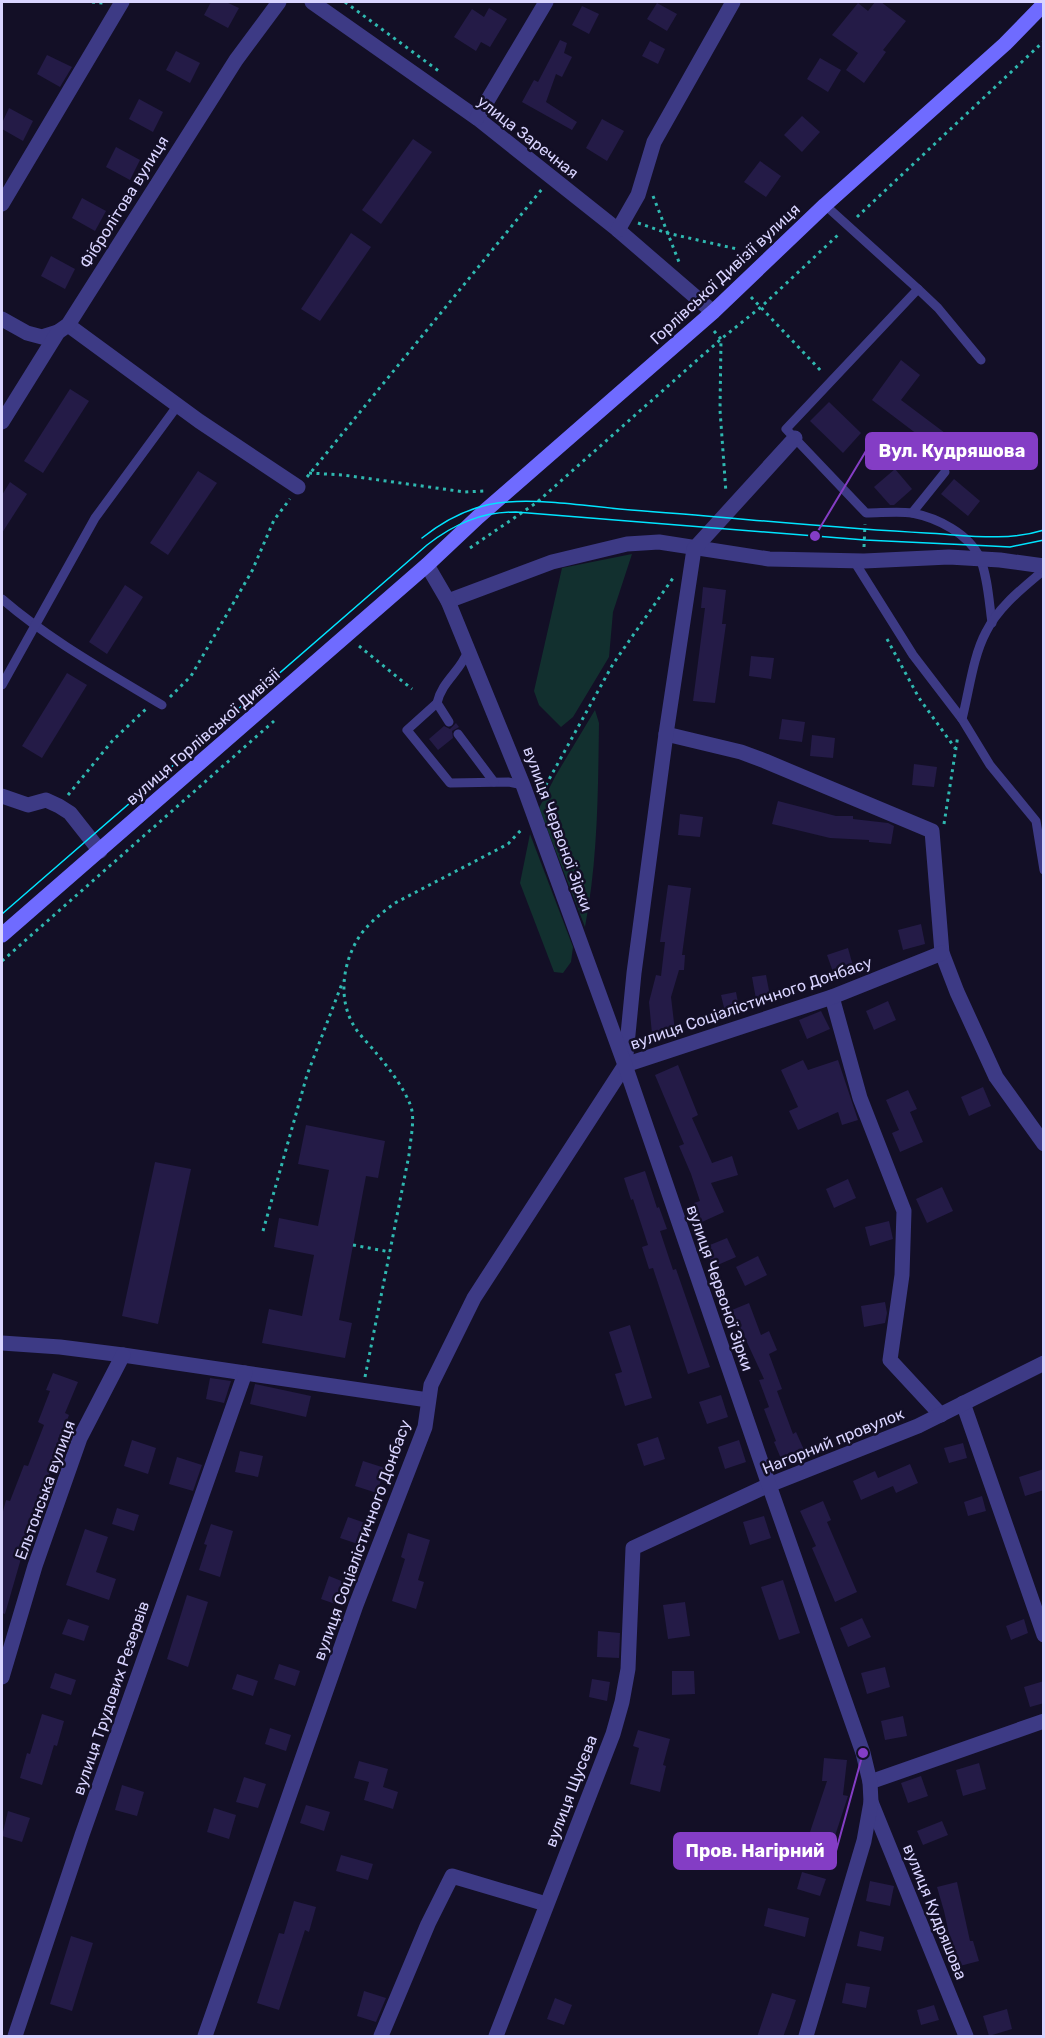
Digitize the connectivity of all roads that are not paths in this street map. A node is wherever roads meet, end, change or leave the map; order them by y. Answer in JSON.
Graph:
{"nodes":[{"id":1,"x":122,"y":2,"type":"edge"},
{"id":2,"x":279,"y":2,"type":"edge"},
{"id":3,"x":312,"y":2,"type":"edge"},
{"id":4,"x":546,"y":2,"type":"edge"},
{"id":5,"x":733,"y":2,"type":"edge"},
{"id":6,"x":1044,"y":4,"type":"edge"},
{"id":7,"x":477,"y":118,"type":"junction"},
{"id":8,"x":2,"y":204,"type":"edge"},
{"id":9,"x":825,"y":205,"type":"junction"},
{"id":10,"x":622,"y":224,"type":"junction"},
{"id":11,"x":918,"y":289,"type":"junction"},
{"id":12,"x":713,"y":312,"type":"junction"},
{"id":13,"x":2,"y":319,"type":"edge"},
{"id":14,"x":63,"y":328,"type":"junction"},
{"id":15,"x":981,"y":360,"type":"dead end"},
{"id":16,"x":178,"y":405,"type":"junction"},
{"id":17,"x":2,"y":422,"type":"edge"},
{"id":18,"x":795,"y":438,"type":"junction"},
{"id":19,"x":945,"y":472,"type":"dead end"},
{"id":20,"x":298,"y":487,"type":"dead end"},
{"id":21,"x":912,"y":513,"type":"junction"},
{"id":22,"x":694,"y":549,"type":"junction"},
{"id":23,"x":980,"y":558,"type":"junction"},
{"id":24,"x":854,"y":561,"type":"junction"},
{"id":25,"x":427,"y":565,"type":"junction"},
{"id":26,"x":1044,"y":568,"type":"edge"},
{"id":27,"x":2,"y":599,"type":"edge"},
{"id":28,"x":448,"y":601,"type":"junction"},
{"id":29,"x":992,"y":622,"type":"junction"},
{"id":30,"x":34,"y":624,"type":"junction"},
{"id":31,"x":469,"y":649,"type":"junction"},
{"id":32,"x":2,"y":685,"type":"edge"},
{"id":33,"x":437,"y":703,"type":"junction"},
{"id":34,"x":162,"y":705,"type":"dead end"},
{"id":35,"x":962,"y":718,"type":"junction"},
{"id":36,"x":449,"y":722,"type":"dead end"},
{"id":37,"x":458,"y":734,"type":"dead end"},
{"id":38,"x":666,"y":734,"type":"junction"},
{"id":39,"x":494,"y":782,"type":"junction"},
{"id":40,"x":523,"y":785,"type":"junction"},
{"id":41,"x":2,"y":796,"type":"edge"},
{"id":42,"x":1040,"y":821,"type":"edge"},
{"id":43,"x":100,"y":851,"type":"junction"},
{"id":44,"x":1044,"y":870,"type":"edge"},
{"id":45,"x":2,"y":935,"type":"edge"},
{"id":46,"x":942,"y":953,"type":"junction"},
{"id":47,"x":831,"y":997,"type":"junction"},
{"id":48,"x":625,"y":1065,"type":"junction"},
{"id":49,"x":1044,"y":1144,"type":"edge"},
{"id":50,"x":2,"y":1343,"type":"edge"},
{"id":51,"x":123,"y":1355,"type":"junction"},
{"id":52,"x":1044,"y":1363,"type":"edge"},
{"id":53,"x":245,"y":1373,"type":"junction"},
{"id":54,"x":428,"y":1400,"type":"junction"},
{"id":55,"x":963,"y":1403,"type":"junction"},
{"id":56,"x":941,"y":1414,"type":"junction"},
{"id":57,"x":769,"y":1485,"type":"junction"},
{"id":58,"x":633,"y":1548,"type":"joint"},
{"id":59,"x":1044,"y":1635,"type":"edge"},
{"id":60,"x":2,"y":1677,"type":"edge"},
{"id":61,"x":1044,"y":1721,"type":"edge"},
{"id":62,"x":870,"y":1782,"type":"junction"},
{"id":63,"x":871,"y":1802,"type":"junction"},
{"id":64,"x":546,"y":1904,"type":"junction"},
{"id":65,"x":15,"y":2037,"type":"edge"},
{"id":66,"x":205,"y":2037,"type":"edge"},
{"id":67,"x":381,"y":2037,"type":"edge"},
{"id":68,"x":496,"y":2037,"type":"edge"},
{"id":69,"x":806,"y":2037,"type":"edge"},
{"id":70,"x":966,"y":2037,"type":"edge"}],
"edges":[{"from":1,"to":8,"type":"street"},
{"from":2,"to":14,"type":"street","name":"Фібролітова вулиця"},
{"from":3,"to":7,"type":"street","name":"улица Заречная"},
{"from":4,"to":7,"type":"street"},
{"from":5,"to":10,"type":"street"},
{"from":6,"to":9,"type":"main road","name":"Горлівської Дивізії вулиця"},
{"from":7,"to":10,"type":"street","name":"улица Заречная"},
{"from":9,"to":11,"type":"lane"},
{"from":9,"to":12,"type":"main road","name":"Горлівської Дивізії вулиця"},
{"from":10,"to":12,"type":"street","name":"улица Заречная"},
{"from":11,"to":15,"type":"lane"},
{"from":11,"to":18,"type":"lane"},
{"from":12,"to":25,"type":"main road","name":"Горлівської Дивізії вулиця"},
{"from":13,"to":14,"type":"street"},
{"from":14,"to":16,"type":"street"},
{"from":14,"to":17,"type":"street","name":"Фібролітова вулиця"},
{"from":16,"to":20,"type":"street"},
{"from":16,"to":30,"type":"lane"},
{"from":18,"to":21,"type":"lane"},
{"from":18,"to":22,"type":"street"},
{"from":19,"to":21,"type":"lane"},
{"from":21,"to":23,"type":"lane"},
{"from":22,"to":24,"type":"street"},
{"from":22,"to":28,"type":"street"},
{"from":22,"to":38,"type":"street"},
{"from":23,"to":24,"type":"street"},
{"from":23,"to":26,"type":"street"},
{"from":23,"to":29,"type":"lane"},
{"from":24,"to":35,"type":"lane"},
{"from":25,"to":28,"type":"street","name":"вулиця Червоної Зірки"},
{"from":25,"to":43,"type":"main road","name":"вулиця Горлівської Дивізії"},
{"from":26,"to":29,"type":"lane"},
{"from":27,"to":30,"type":"lane"},
{"from":28,"to":31,"type":"street","name":"вулиця Червоної Зірки"},
{"from":29,"to":35,"type":"lane"},
{"from":30,"to":32,"type":"lane"},
{"from":30,"to":34,"type":"lane"},
{"from":31,"to":33,"type":"lane"},
{"from":31,"to":40,"type":"street","name":"вулиця Червоної Зірки"},
{"from":33,"to":36,"type":"lane"},
{"from":33,"to":39,"type":"lane"},
{"from":35,"to":42,"type":"lane"},
{"from":37,"to":39,"type":"lane"},
{"from":38,"to":46,"type":"street"},
{"from":38,"to":48,"type":"street"},
{"from":39,"to":40,"type":"lane"},
{"from":40,"to":48,"type":"street","name":"вулиця Червоної Зірки"},
{"from":41,"to":43,"type":"street"},
{"from":42,"to":44,"type":"lane"},
{"from":43,"to":45,"type":"main road","name":"вулиця Горлівської Дивізії"},
{"from":46,"to":47,"type":"street","name":"вулиця Соціалістичного Донбасу"},
{"from":46,"to":49,"type":"street"},
{"from":47,"to":48,"type":"street","name":"вулиця Соціалістичного Донбасу"},
{"from":47,"to":56,"type":"street"},
{"from":48,"to":54,"type":"street","name":"вулиця Соціалістичного Донбасу"},
{"from":48,"to":57,"type":"street","name":"вулиця Червоної Зірки"},
{"from":50,"to":51,"type":"street"},
{"from":51,"to":53,"type":"street"},
{"from":51,"to":60,"type":"street","name":"Ельтонська вулиця"},
{"from":52,"to":55,"type":"street","name":"Нагорний провулок"},
{"from":53,"to":54,"type":"street"},
{"from":53,"to":65,"type":"street","name":"вулиця Трудових Резервів"},
{"from":54,"to":66,"type":"street","name":"вулиця Соціалістичного Донбасу"},
{"from":55,"to":56,"type":"street","name":"Нагорний провулок"},
{"from":55,"to":59,"type":"street"},
{"from":56,"to":57,"type":"street","name":"Нагорний провулок"},
{"from":57,"to":58,"type":"street","name":"Нагорний провулок"},
{"from":57,"to":62,"type":"street","name":"вулиця Червоної Зірки"},
{"from":58,"to":64,"type":"street","name":"вулиця Щусєва"},
{"from":61,"to":62,"type":"street"},
{"from":62,"to":63,"type":"street","name":"вулиця Червоної Зірки"},
{"from":63,"to":69,"type":"street","name":"вулиця Червоної Зірки"},
{"from":63,"to":70,"type":"street","name":"вулиця Кудряшова"},
{"from":64,"to":67,"type":"street"},
{"from":64,"to":68,"type":"street","name":"вулиця Щусєва"}]}
